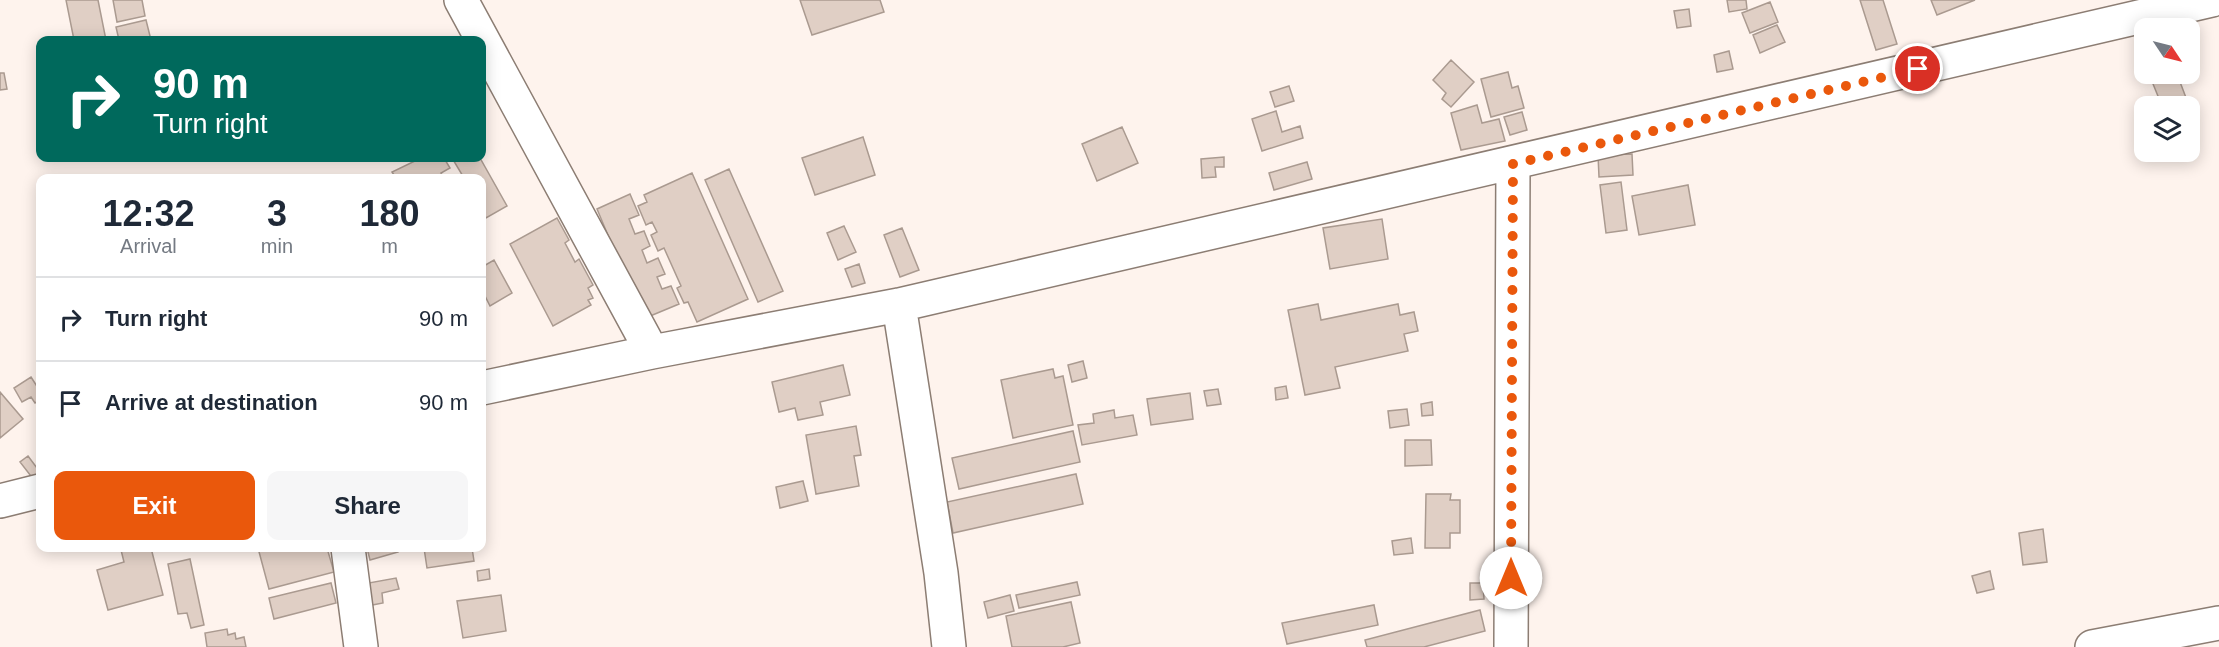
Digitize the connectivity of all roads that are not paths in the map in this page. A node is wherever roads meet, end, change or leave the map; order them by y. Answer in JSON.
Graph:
{"nodes":[{"id":1,"x":461,"y":0,"type":"edge"},
{"id":2,"x":2212,"y":0,"type":"edge"},
{"id":3,"x":481,"y":36,"type":"edge"},
{"id":4,"x":486,"y":46,"type":"edge"},
{"id":5,"x":1513,"y":164,"type":"junction"},
{"id":6,"x":899,"y":305,"type":"junction"},
{"id":7,"x":652,"y":352,"type":"junction"},
{"id":8,"x":486,"y":387,"type":"edge"},
{"id":9,"x":36,"y":492,"type":"edge"},
{"id":10,"x":0,"y":501,"type":"edge"},
{"id":11,"x":349,"y":552,"type":"edge"},
{"id":12,"x":2219,"y":623,"type":"edge"},
{"id":13,"x":361,"y":647,"type":"edge"},
{"id":14,"x":949,"y":647,"type":"edge"},
{"id":15,"x":1510,"y":647,"type":"edge"},
{"id":16,"x":2092,"y":647,"type":"edge"}],
"edges":[{"from":1,"to":3,"type":"street"},
{"from":2,"to":5,"type":"street"},
{"from":4,"to":7,"type":"street"},
{"from":5,"to":6,"type":"street"},
{"from":5,"to":15,"type":"street"},
{"from":6,"to":7,"type":"street"},
{"from":6,"to":14,"type":"street"},
{"from":7,"to":8,"type":"street"},
{"from":9,"to":10,"type":"street"},
{"from":11,"to":13,"type":"street"},
{"from":12,"to":16,"type":"street"}]}
